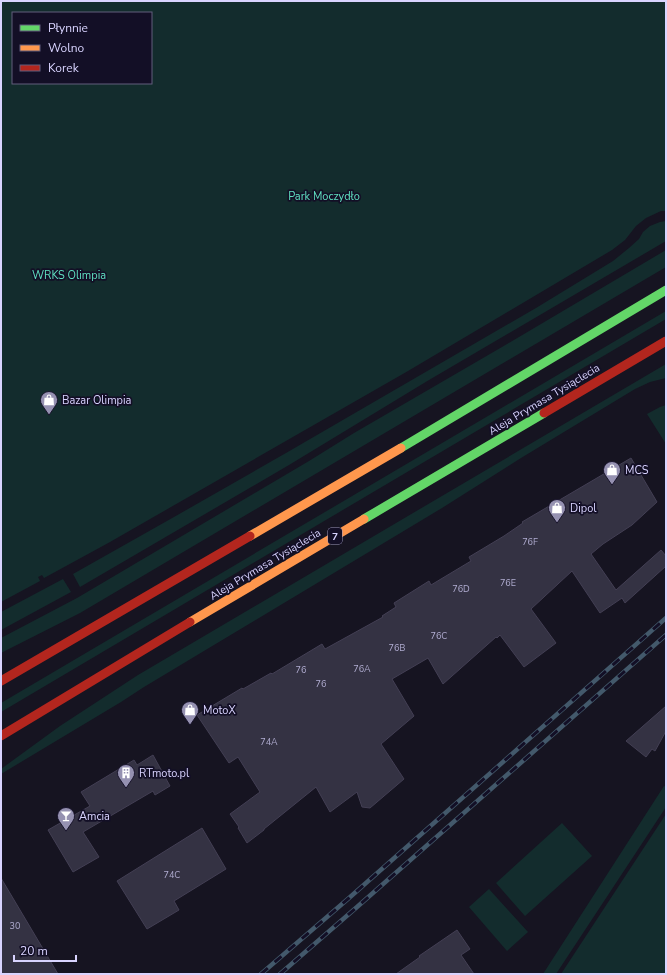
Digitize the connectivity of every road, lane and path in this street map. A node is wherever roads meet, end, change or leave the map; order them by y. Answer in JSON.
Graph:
{"nodes":[{"id":1,"x":666,"y":290,"type":"edge"},
{"id":2,"x":666,"y":341,"type":"edge"},
{"id":3,"x":1,"y":681,"type":"edge"},
{"id":4,"x":3,"y":736,"type":"edge"}],
"edges":[{"from":1,"to":3,"type":"main road"},
{"from":2,"to":4,"type":"main road","name":"Aleja Prymasa Tysiąclecia","number":"7"}]}
